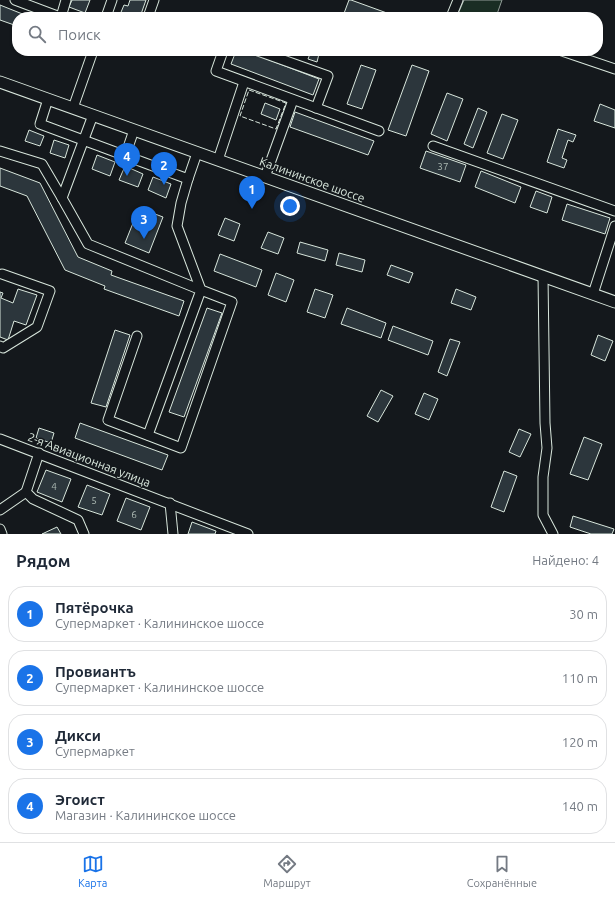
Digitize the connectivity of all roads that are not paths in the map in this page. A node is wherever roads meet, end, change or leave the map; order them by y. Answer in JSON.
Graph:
{"nodes":[{"id":1,"x":15,"y":0,"type":"edge"},
{"id":2,"x":66,"y":0,"type":"edge"},
{"id":3,"x":112,"y":0,"type":"edge"},
{"id":4,"x":154,"y":0,"type":"edge"},
{"id":5,"x":458,"y":0,"type":"edge"},
{"id":6,"x":47,"y":12,"type":"edge"},
{"id":7,"x":62,"y":12,"type":"edge"},
{"id":8,"x":108,"y":12,"type":"edge"},
{"id":9,"x":150,"y":12,"type":"edge"},
{"id":10,"x":454,"y":12,"type":"edge"},
{"id":11,"x":91,"y":56,"type":"edge"},
{"id":12,"x":221,"y":56,"type":"edge"},
{"id":13,"x":272,"y":56,"type":"edge"},
{"id":14,"x":577,"y":56,"type":"edge"},
{"id":15,"x":615,"y":69,"type":"edge"},
{"id":16,"x":0,"y":82,"type":"edge"},
{"id":17,"x":244,"y":82,"type":"junction"},
{"id":18,"x":48,"y":99,"type":"junction"},
{"id":19,"x":293,"y":100,"type":"junction"},
{"id":20,"x":73,"y":108,"type":"junction"},
{"id":21,"x":316,"y":108,"type":"junction"},
{"id":22,"x":93,"y":115,"type":"junction"},
{"id":23,"x":134,"y":130,"type":"junction"},
{"id":24,"x":379,"y":131,"type":"dead end"},
{"id":25,"x":83,"y":141,"type":"junction"},
{"id":26,"x":433,"y":146,"type":"dead end"},
{"id":27,"x":0,"y":150,"type":"edge"},
{"id":28,"x":197,"y":153,"type":"junction"},
{"id":29,"x":124,"y":156,"type":"junction"},
{"id":30,"x":218,"y":160,"type":"junction"},
{"id":31,"x":265,"y":177,"type":"junction"},
{"id":32,"x":188,"y":179,"type":"junction"},
{"id":33,"x":62,"y":198,"type":"junction"},
{"id":34,"x":615,"y":211,"type":"edge"},
{"id":35,"x":615,"y":226,"type":"edge"},
{"id":36,"x":2,"y":274,"type":"dead end"},
{"id":37,"x":543,"y":276,"type":"junction"},
{"id":38,"x":201,"y":290,"type":"junction"},
{"id":39,"x":593,"y":294,"type":"junction"},
{"id":40,"x":615,"y":302,"type":"edge"},
{"id":41,"x":137,"y":336,"type":"dead end"},
{"id":42,"x":0,"y":346,"type":"edge"},
{"id":43,"x":148,"y":435,"type":"junction"},
{"id":44,"x":0,"y":440,"type":"edge"},
{"id":45,"x":39,"y":453,"type":"junction"},
{"id":46,"x":26,"y":492,"type":"junction"},
{"id":47,"x":170,"y":503,"type":"junction"},
{"id":48,"x":0,"y":510,"type":"edge"},
{"id":49,"x":0,"y":529,"type":"edge"},
{"id":50,"x":2,"y":534,"type":"edge"},
{"id":51,"x":84,"y":534,"type":"edge"},
{"id":52,"x":173,"y":534,"type":"edge"},
{"id":53,"x":248,"y":534,"type":"edge"},
{"id":54,"x":553,"y":534,"type":"edge"}],
"edges":[{"from":1,"to":6,"type":"street"},
{"from":2,"to":7,"type":"street"},
{"from":3,"to":8,"type":"street"},
{"from":4,"to":9,"type":"street"},
{"from":5,"to":10,"type":"street"},
{"from":11,"to":20,"type":"street"},
{"from":12,"to":17,"type":"street"},
{"from":13,"to":21,"type":"street"},
{"from":14,"to":15,"type":"street"},
{"from":16,"to":18,"type":"main road","name":"Калининское шоссе"},
{"from":17,"to":19,"type":"street"},
{"from":17,"to":30,"type":"street"},
{"from":18,"to":20,"type":"main road","name":"Калининское шоссе"},
{"from":18,"to":25,"type":"street"},
{"from":19,"to":21,"type":"street"},
{"from":19,"to":31,"type":"street"},
{"from":20,"to":22,"type":"main road","name":"Калининское шоссе"},
{"from":21,"to":24,"type":"street"},
{"from":22,"to":23,"type":"main road","name":"Калининское шоссе"},
{"from":22,"to":25,"type":"street"},
{"from":23,"to":28,"type":"main road","name":"Калининское шоссе"},
{"from":23,"to":29,"type":"street"},
{"from":25,"to":29,"type":"street"},
{"from":25,"to":33,"type":"street"},
{"from":26,"to":34,"type":"street"},
{"from":27,"to":33,"type":"street"},
{"from":28,"to":30,"type":"main road","name":"Калининское шоссе"},
{"from":28,"to":32,"type":"street"},
{"from":29,"to":32,"type":"street"},
{"from":30,"to":31,"type":"main road","name":"Калининское шоссе"},
{"from":31,"to":37,"type":"main road","name":"Калининское шоссе"},
{"from":32,"to":38,"type":"street"},
{"from":33,"to":38,"type":"street"},
{"from":35,"to":39,"type":"street"},
{"from":36,"to":42,"type":"street"},
{"from":37,"to":39,"type":"main road","name":"Калининское шоссе"},
{"from":37,"to":54,"type":"street"},
{"from":38,"to":43,"type":"street"},
{"from":38,"to":43,"type":"street"},
{"from":39,"to":40,"type":"main road","name":"Калининское шоссе"},
{"from":41,"to":43,"type":"street"},
{"from":44,"to":45,"type":"street","name":"2-я Авиационная улица"},
{"from":45,"to":46,"type":"street"},
{"from":45,"to":47,"type":"street","name":"2-я Авиационная улица"},
{"from":46,"to":48,"type":"street"},
{"from":46,"to":51,"type":"street"},
{"from":47,"to":52,"type":"street"},
{"from":47,"to":53,"type":"street","name":"2-я Авиационная улица"},
{"from":49,"to":50,"type":"street"}]}
